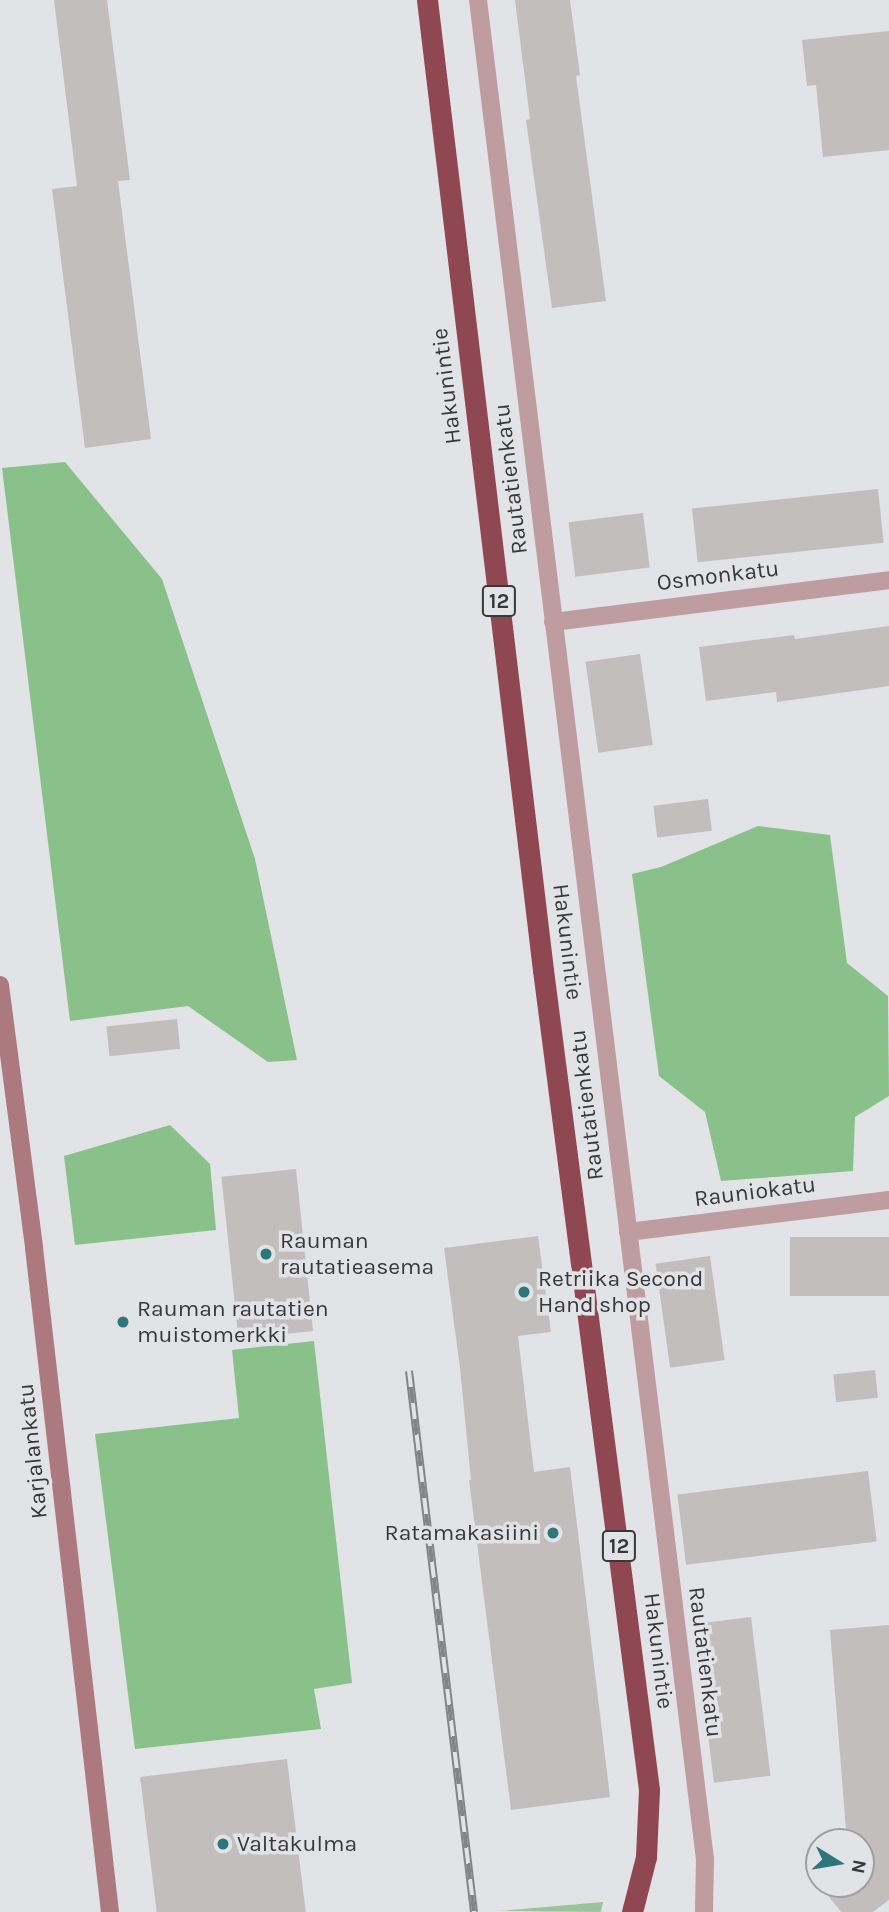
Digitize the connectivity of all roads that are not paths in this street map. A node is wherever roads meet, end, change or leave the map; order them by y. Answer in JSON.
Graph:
{"nodes":[{"id":1,"x":427,"y":0,"type":"edge"},
{"id":2,"x":478,"y":0,"type":"edge"},
{"id":3,"x":889,"y":580,"type":"edge"},
{"id":4,"x":553,"y":622,"type":"junction"},
{"id":5,"x":0,"y":985,"type":"edge"},
{"id":6,"x":889,"y":1200,"type":"edge"},
{"id":7,"x":628,"y":1232,"type":"junction"},
{"id":8,"x":639,"y":1891,"type":"junction"},
{"id":9,"x":110,"y":1912,"type":"edge"},
{"id":10,"x":632,"y":1912,"type":"edge"},
{"id":11,"x":637,"y":1912,"type":"edge"},
{"id":12,"x":704,"y":1912,"type":"edge"}],
"edges":[{"from":1,"to":8,"type":"highway","name":"Hakunintie","number":"12"},
{"from":2,"to":4,"type":"street","name":"Rautatienkatu"},
{"from":3,"to":4,"type":"street","name":"Osmonkatu"},
{"from":4,"to":7,"type":"street","name":"Rautatienkatu"},
{"from":5,"to":9,"type":"main road","name":"Karjalankatu"},
{"from":6,"to":7,"type":"street","name":"Rauniokatu"},
{"from":7,"to":12,"type":"street","name":"Rautatienkatu"},
{"from":8,"to":10,"type":"highway","name":"Hakunintie","number":"12"},
{"from":8,"to":11,"type":"highway","name":"Hakunintie","number":"12"}]}
